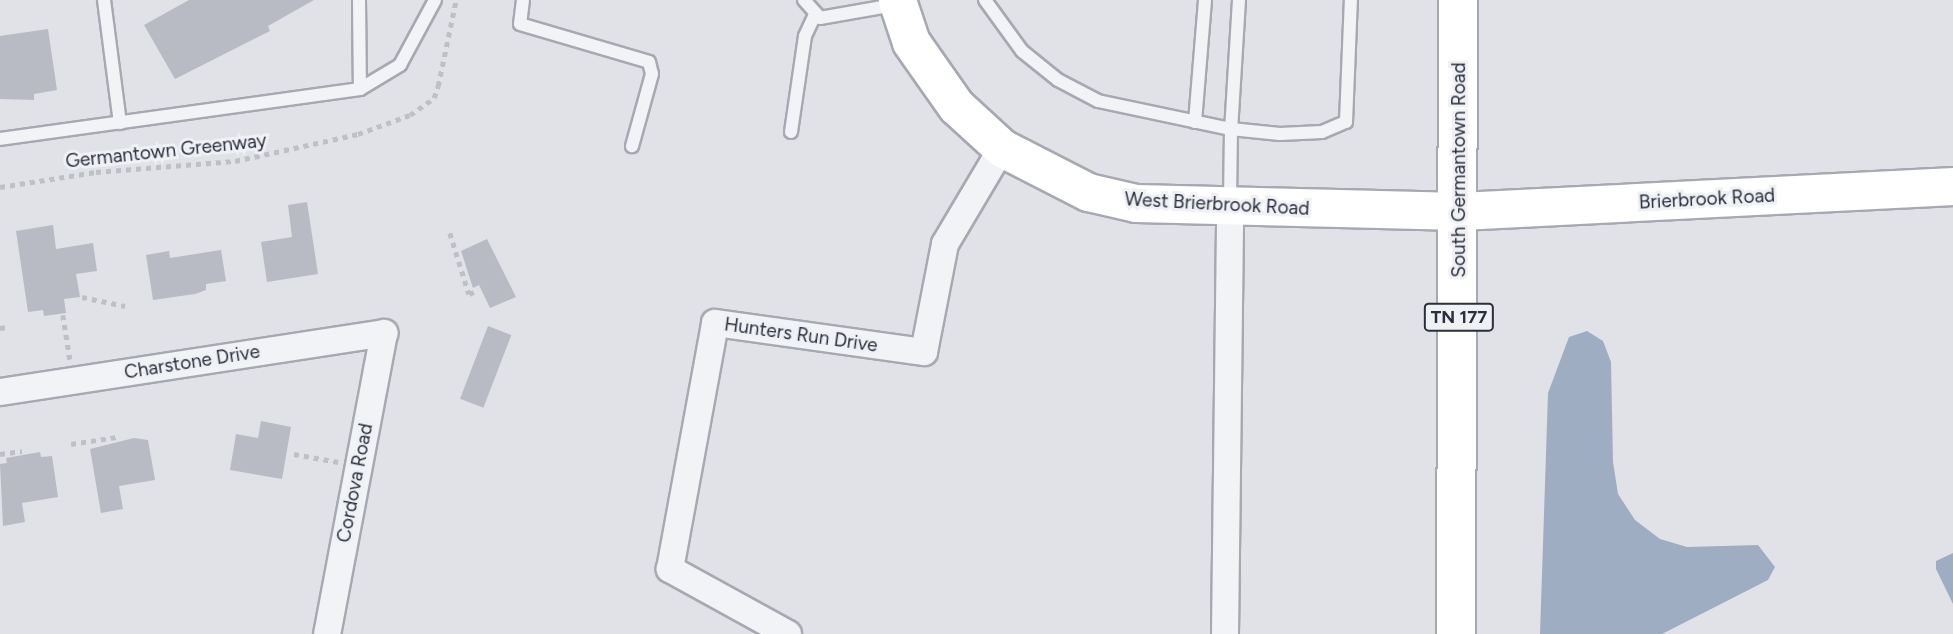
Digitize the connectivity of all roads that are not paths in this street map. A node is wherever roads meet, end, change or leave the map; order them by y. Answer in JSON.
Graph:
{"nodes":[{"id":1,"x":104,"y":0,"type":"edge"},
{"id":2,"x":359,"y":0,"type":"edge"},
{"id":3,"x":435,"y":0,"type":"edge"},
{"id":4,"x":523,"y":0,"type":"edge"},
{"id":5,"x":804,"y":0,"type":"edge"},
{"id":6,"x":985,"y":0,"type":"edge"},
{"id":7,"x":1205,"y":0,"type":"edge"},
{"id":8,"x":1238,"y":0,"type":"edge"},
{"id":9,"x":1350,"y":0,"type":"edge"},
{"id":10,"x":1458,"y":0,"type":"edge"},
{"id":11,"x":898,"y":2,"type":"edge"},
{"id":12,"x":815,"y":15,"type":"junction"},
{"id":13,"x":360,"y":89,"type":"junction"},
{"id":14,"x":1195,"y":122,"type":"junction"},
{"id":15,"x":120,"y":123,"type":"junction"},
{"id":16,"x":1231,"y":129,"type":"junction"},
{"id":17,"x":790,"y":132,"type":"dead end"},
{"id":18,"x":0,"y":139,"type":"edge"},
{"id":19,"x":632,"y":146,"type":"dead end"},
{"id":20,"x":1002,"y":148,"type":"junction"},
{"id":21,"x":1953,"y":186,"type":"edge"},
{"id":22,"x":1230,"y":208,"type":"junction"},
{"id":23,"x":1460,"y":211,"type":"junction"},
{"id":24,"x":384,"y":332,"type":"joint"},
{"id":25,"x":0,"y":392,"type":"edge"},
{"id":26,"x":327,"y":634,"type":"edge"},
{"id":27,"x":788,"y":634,"type":"edge"},
{"id":28,"x":1226,"y":634,"type":"edge"},
{"id":29,"x":1457,"y":634,"type":"edge"}],
"edges":[{"from":1,"to":15,"type":"lane"},
{"from":2,"to":13,"type":"lane"},
{"from":3,"to":13,"type":"lane"},
{"from":4,"to":19,"type":"lane"},
{"from":5,"to":12,"type":"lane"},
{"from":6,"to":14,"type":"lane"},
{"from":7,"to":14,"type":"lane"},
{"from":8,"to":16,"type":"lane"},
{"from":9,"to":16,"type":"lane"},
{"from":10,"to":23,"type":"main road","name":"South Germantown Road","number":"TN 177"},
{"from":11,"to":12,"type":"lane"},
{"from":11,"to":20,"type":"street","name":"West Brierbrook Road"},
{"from":12,"to":17,"type":"lane"},
{"from":13,"to":15,"type":"lane"},
{"from":14,"to":16,"type":"lane"},
{"from":15,"to":18,"type":"lane"},
{"from":16,"to":22,"type":"lane"},
{"from":20,"to":22,"type":"street","name":"West Brierbrook Road"},
{"from":20,"to":27,"type":"street","name":"Hunters Run Drive"},
{"from":21,"to":23,"type":"street","name":"Brierbrook Road"},
{"from":22,"to":23,"type":"street","name":"West Brierbrook Road"},
{"from":22,"to":28,"type":"street"},
{"from":23,"to":29,"type":"main road","name":"South Germantown Road","number":"TN 177"},
{"from":24,"to":25,"type":"street","name":"Charstone Drive"},
{"from":24,"to":26,"type":"street","name":"Cordova Road"}]}
